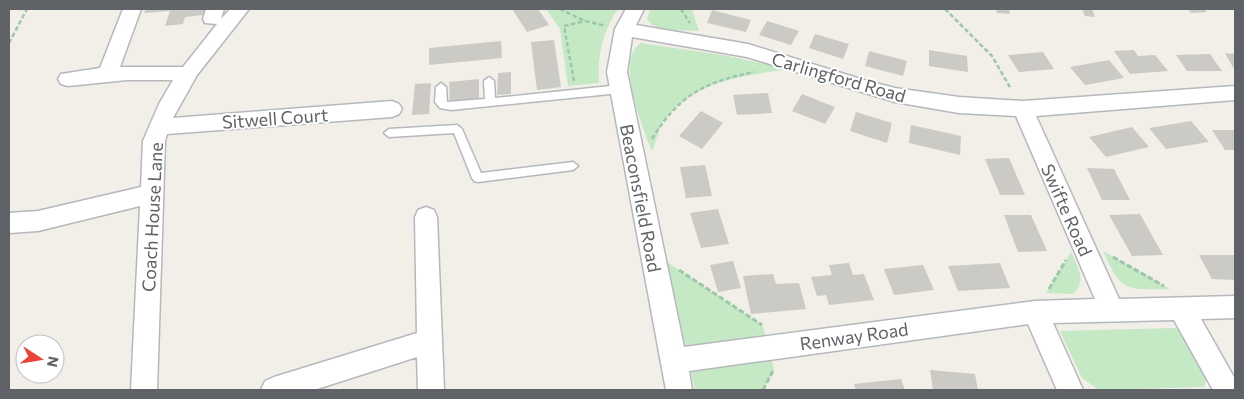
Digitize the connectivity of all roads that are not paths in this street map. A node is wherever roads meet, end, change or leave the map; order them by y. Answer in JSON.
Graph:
{"nodes":[{"id":1,"x":132,"y":9,"type":"edge"},
{"id":2,"x":240,"y":9,"type":"edge"},
{"id":3,"x":635,"y":9,"type":"edge"},
{"id":4,"x":624,"y":29,"type":"junction"},
{"id":5,"x":108,"y":73,"type":"junction"},
{"id":6,"x":187,"y":74,"type":"junction"},
{"id":7,"x":68,"y":79,"type":"dead end"},
{"id":8,"x":489,"y":82,"type":"dead end"},
{"id":9,"x":441,"y":87,"type":"dead end"},
{"id":10,"x":620,"y":89,"type":"junction"},
{"id":11,"x":1235,"y":93,"type":"edge"},
{"id":12,"x":490,"y":102,"type":"junction"},
{"id":13,"x":392,"y":109,"type":"dead end"},
{"id":14,"x":1023,"y":109,"type":"junction"},
{"id":15,"x":159,"y":127,"type":"junction"},
{"id":16,"x":389,"y":133,"type":"dead end"},
{"id":17,"x":573,"y":166,"type":"dead end"},
{"id":18,"x":151,"y":194,"type":"junction"},
{"id":19,"x":426,"y":217,"type":"dead end"},
{"id":20,"x":9,"y":224,"type":"edge"},
{"id":21,"x":1235,"y":307,"type":"edge"},
{"id":22,"x":1181,"y":308,"type":"junction"},
{"id":23,"x":1112,"y":310,"type":"junction"},
{"id":24,"x":1035,"y":312,"type":"junction"},
{"id":25,"x":429,"y":341,"type":"junction"},
{"id":26,"x":673,"y":361,"type":"junction"},
{"id":27,"x":144,"y":390,"type":"edge"},
{"id":28,"x":274,"y":390,"type":"edge"},
{"id":29,"x":431,"y":390,"type":"edge"},
{"id":30,"x":679,"y":390,"type":"edge"},
{"id":31,"x":1070,"y":390,"type":"edge"},
{"id":32,"x":1227,"y":390,"type":"edge"}],
"edges":[{"from":1,"to":5,"type":"street"},
{"from":2,"to":6,"type":"street","name":"Coach House Lane"},
{"from":3,"to":4,"type":"street","name":"Beaconsfield Road"},
{"from":4,"to":10,"type":"street","name":"Beaconsfield Road"},
{"from":4,"to":14,"type":"street","name":"Carlingford Road"},
{"from":5,"to":6,"type":"street"},
{"from":5,"to":7,"type":"street"},
{"from":6,"to":15,"type":"street","name":"Coach House Lane"},
{"from":8,"to":12,"type":"lane"},
{"from":9,"to":12,"type":"lane"},
{"from":10,"to":12,"type":"lane"},
{"from":10,"to":26,"type":"street","name":"Beaconsfield Road"},
{"from":11,"to":14,"type":"street","name":"Carlingford Road"},
{"from":13,"to":15,"type":"street","name":"Sitwell Court"},
{"from":14,"to":23,"type":"street","name":"Swifte Road"},
{"from":15,"to":18,"type":"street","name":"Coach House Lane"},
{"from":16,"to":17,"type":"lane"},
{"from":18,"to":20,"type":"street"},
{"from":18,"to":27,"type":"street","name":"Coach House Lane"},
{"from":19,"to":25,"type":"street"},
{"from":21,"to":22,"type":"street","name":"Renway Road"},
{"from":22,"to":23,"type":"street","name":"Renway Road"},
{"from":22,"to":32,"type":"street"},
{"from":23,"to":24,"type":"street","name":"Renway Road"},
{"from":24,"to":26,"type":"street","name":"Renway Road"},
{"from":24,"to":31,"type":"street"},
{"from":25,"to":28,"type":"street"},
{"from":25,"to":29,"type":"street"},
{"from":26,"to":30,"type":"street","name":"Beaconsfield Road"}]}
